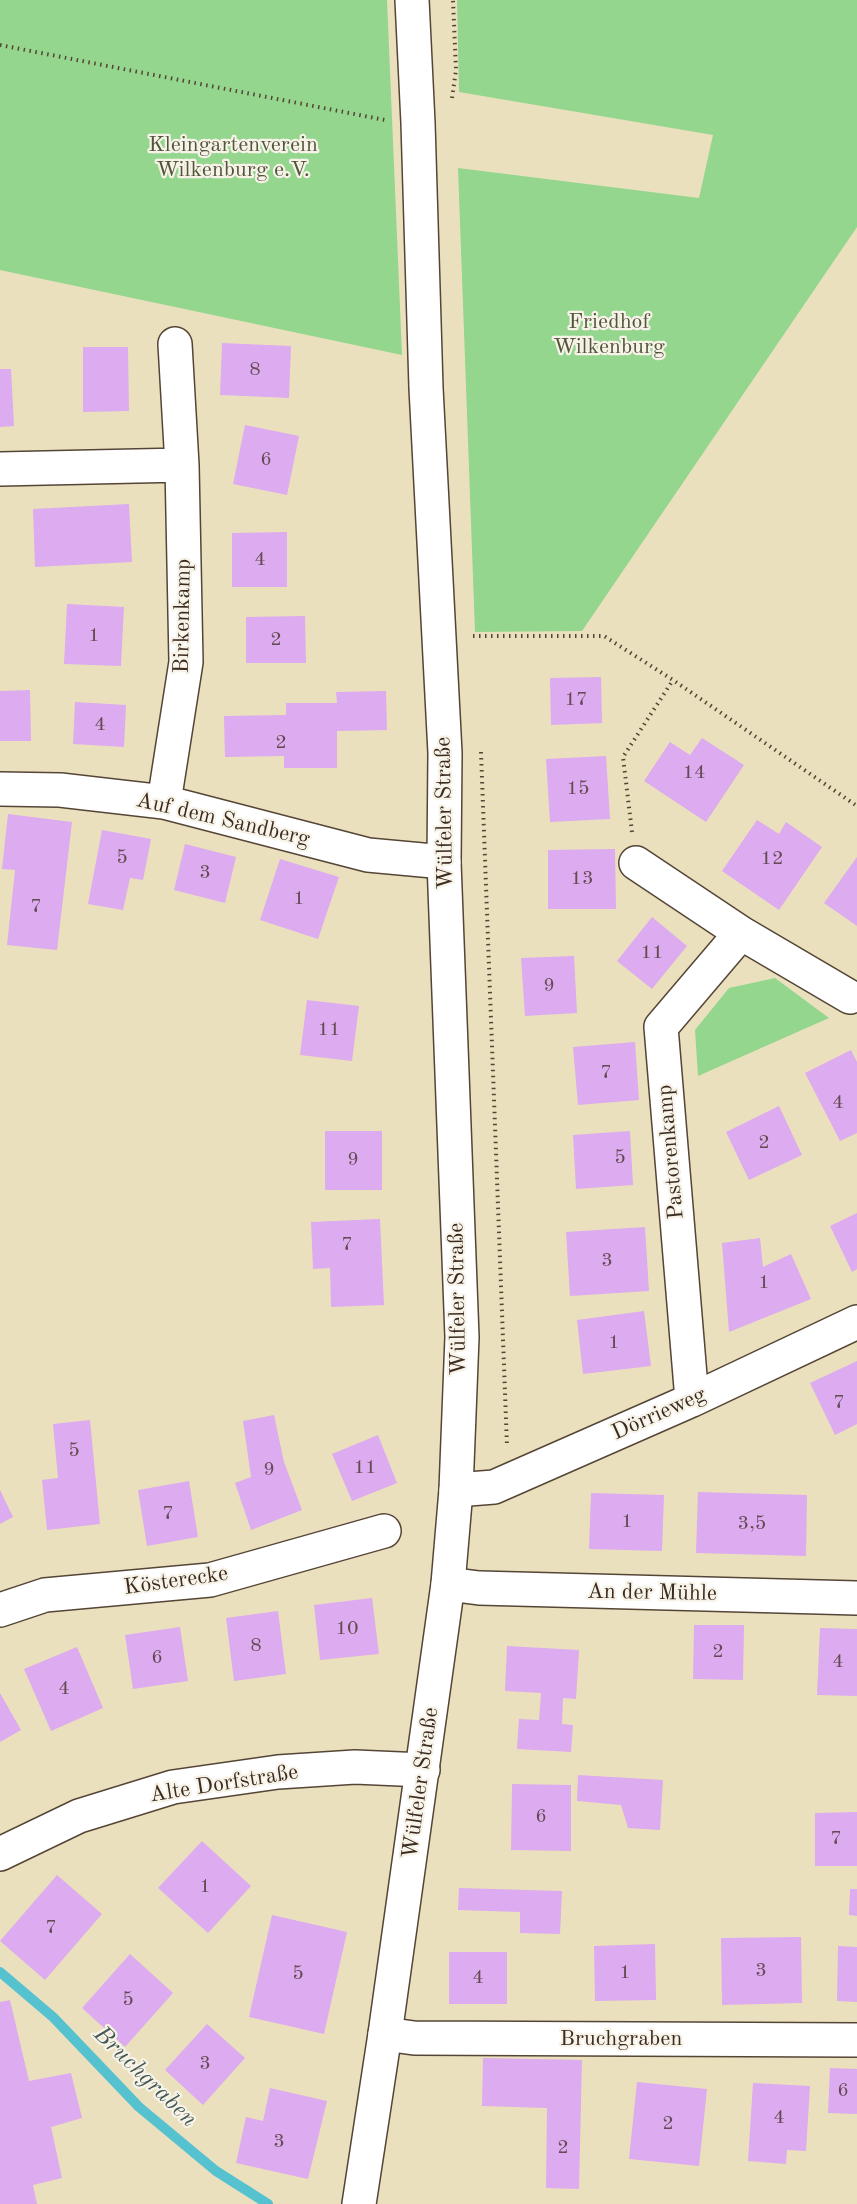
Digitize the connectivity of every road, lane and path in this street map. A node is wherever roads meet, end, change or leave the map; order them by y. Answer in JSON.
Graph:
{"nodes":[{"id":1,"x":412,"y":0,"type":"edge"},
{"id":2,"x":0,"y":45,"type":"edge"},
{"id":3,"x":418,"y":123,"type":"junction"},
{"id":4,"x":175,"y":344,"type":"dead end"},
{"id":5,"x":182,"y":465,"type":"junction"},
{"id":6,"x":0,"y":469,"type":"edge"},
{"id":7,"x":463,"y":636,"type":"dead end"},
{"id":8,"x":673,"y":680,"type":"junction"},
{"id":9,"x":0,"y":789,"type":"edge"},
{"id":10,"x":164,"y":802,"type":"junction"},
{"id":11,"x":857,"y":806,"type":"edge"},
{"id":12,"x":444,"y":862,"type":"junction"},
{"id":13,"x":636,"y":863,"type":"joint"},
{"id":14,"x":741,"y":933,"type":"junction"},
{"id":15,"x":850,"y":997,"type":"dead end"},
{"id":16,"x":857,"y":1322,"type":"edge"},
{"id":17,"x":692,"y":1400,"type":"junction"},
{"id":18,"x":456,"y":1490,"type":"junction"},
{"id":19,"x":384,"y":1531,"type":"dead end"},
{"id":20,"x":448,"y":1584,"type":"junction"},
{"id":21,"x":857,"y":1598,"type":"edge"},
{"id":22,"x":0,"y":1610,"type":"edge"},
{"id":23,"x":423,"y":1770,"type":"junction"},
{"id":24,"x":0,"y":1854,"type":"edge"},
{"id":25,"x":385,"y":2034,"type":"junction"},
{"id":26,"x":857,"y":2040,"type":"edge"},
{"id":27,"x":358,"y":2204,"type":"edge"}],
"edges":[{"from":1,"to":3,"type":"street","name":"Wülfeler Straße"},
{"from":2,"to":3,"type":"path"},
{"from":3,"to":12,"type":"street","name":"Wülfeler Straße"},
{"from":4,"to":5,"type":"street","name":"Birkenkamp"},
{"from":5,"to":6,"type":"street"},
{"from":5,"to":10,"type":"street","name":"Birkenkamp"},
{"from":7,"to":8,"type":"path"},
{"from":8,"to":11,"type":"path"},
{"from":8,"to":13,"type":"path"},
{"from":9,"to":10,"type":"street","name":"Auf dem Sandberg"},
{"from":10,"to":12,"type":"street","name":"Auf dem Sandberg"},
{"from":12,"to":18,"type":"street","name":"Wülfeler Straße"},
{"from":13,"to":14,"type":"street"},
{"from":14,"to":15,"type":"street"},
{"from":14,"to":17,"type":"street","name":"Pastorenkamp"},
{"from":16,"to":17,"type":"street","name":"Dörrieweg"},
{"from":17,"to":18,"type":"street","name":"Dörrieweg"},
{"from":18,"to":20,"type":"street","name":"Wülfeler Straße"},
{"from":19,"to":22,"type":"street","name":"Kösterecke"},
{"from":20,"to":21,"type":"street","name":"An der Mühle"},
{"from":20,"to":23,"type":"street","name":"Wülfeler Straße"},
{"from":23,"to":24,"type":"street","name":"Alte Dorfstraße"},
{"from":23,"to":25,"type":"street","name":"Wülfeler Straße"},
{"from":25,"to":26,"type":"street","name":"Bruchgraben"},
{"from":25,"to":27,"type":"street","name":"Wülfeler Straße"}]}
